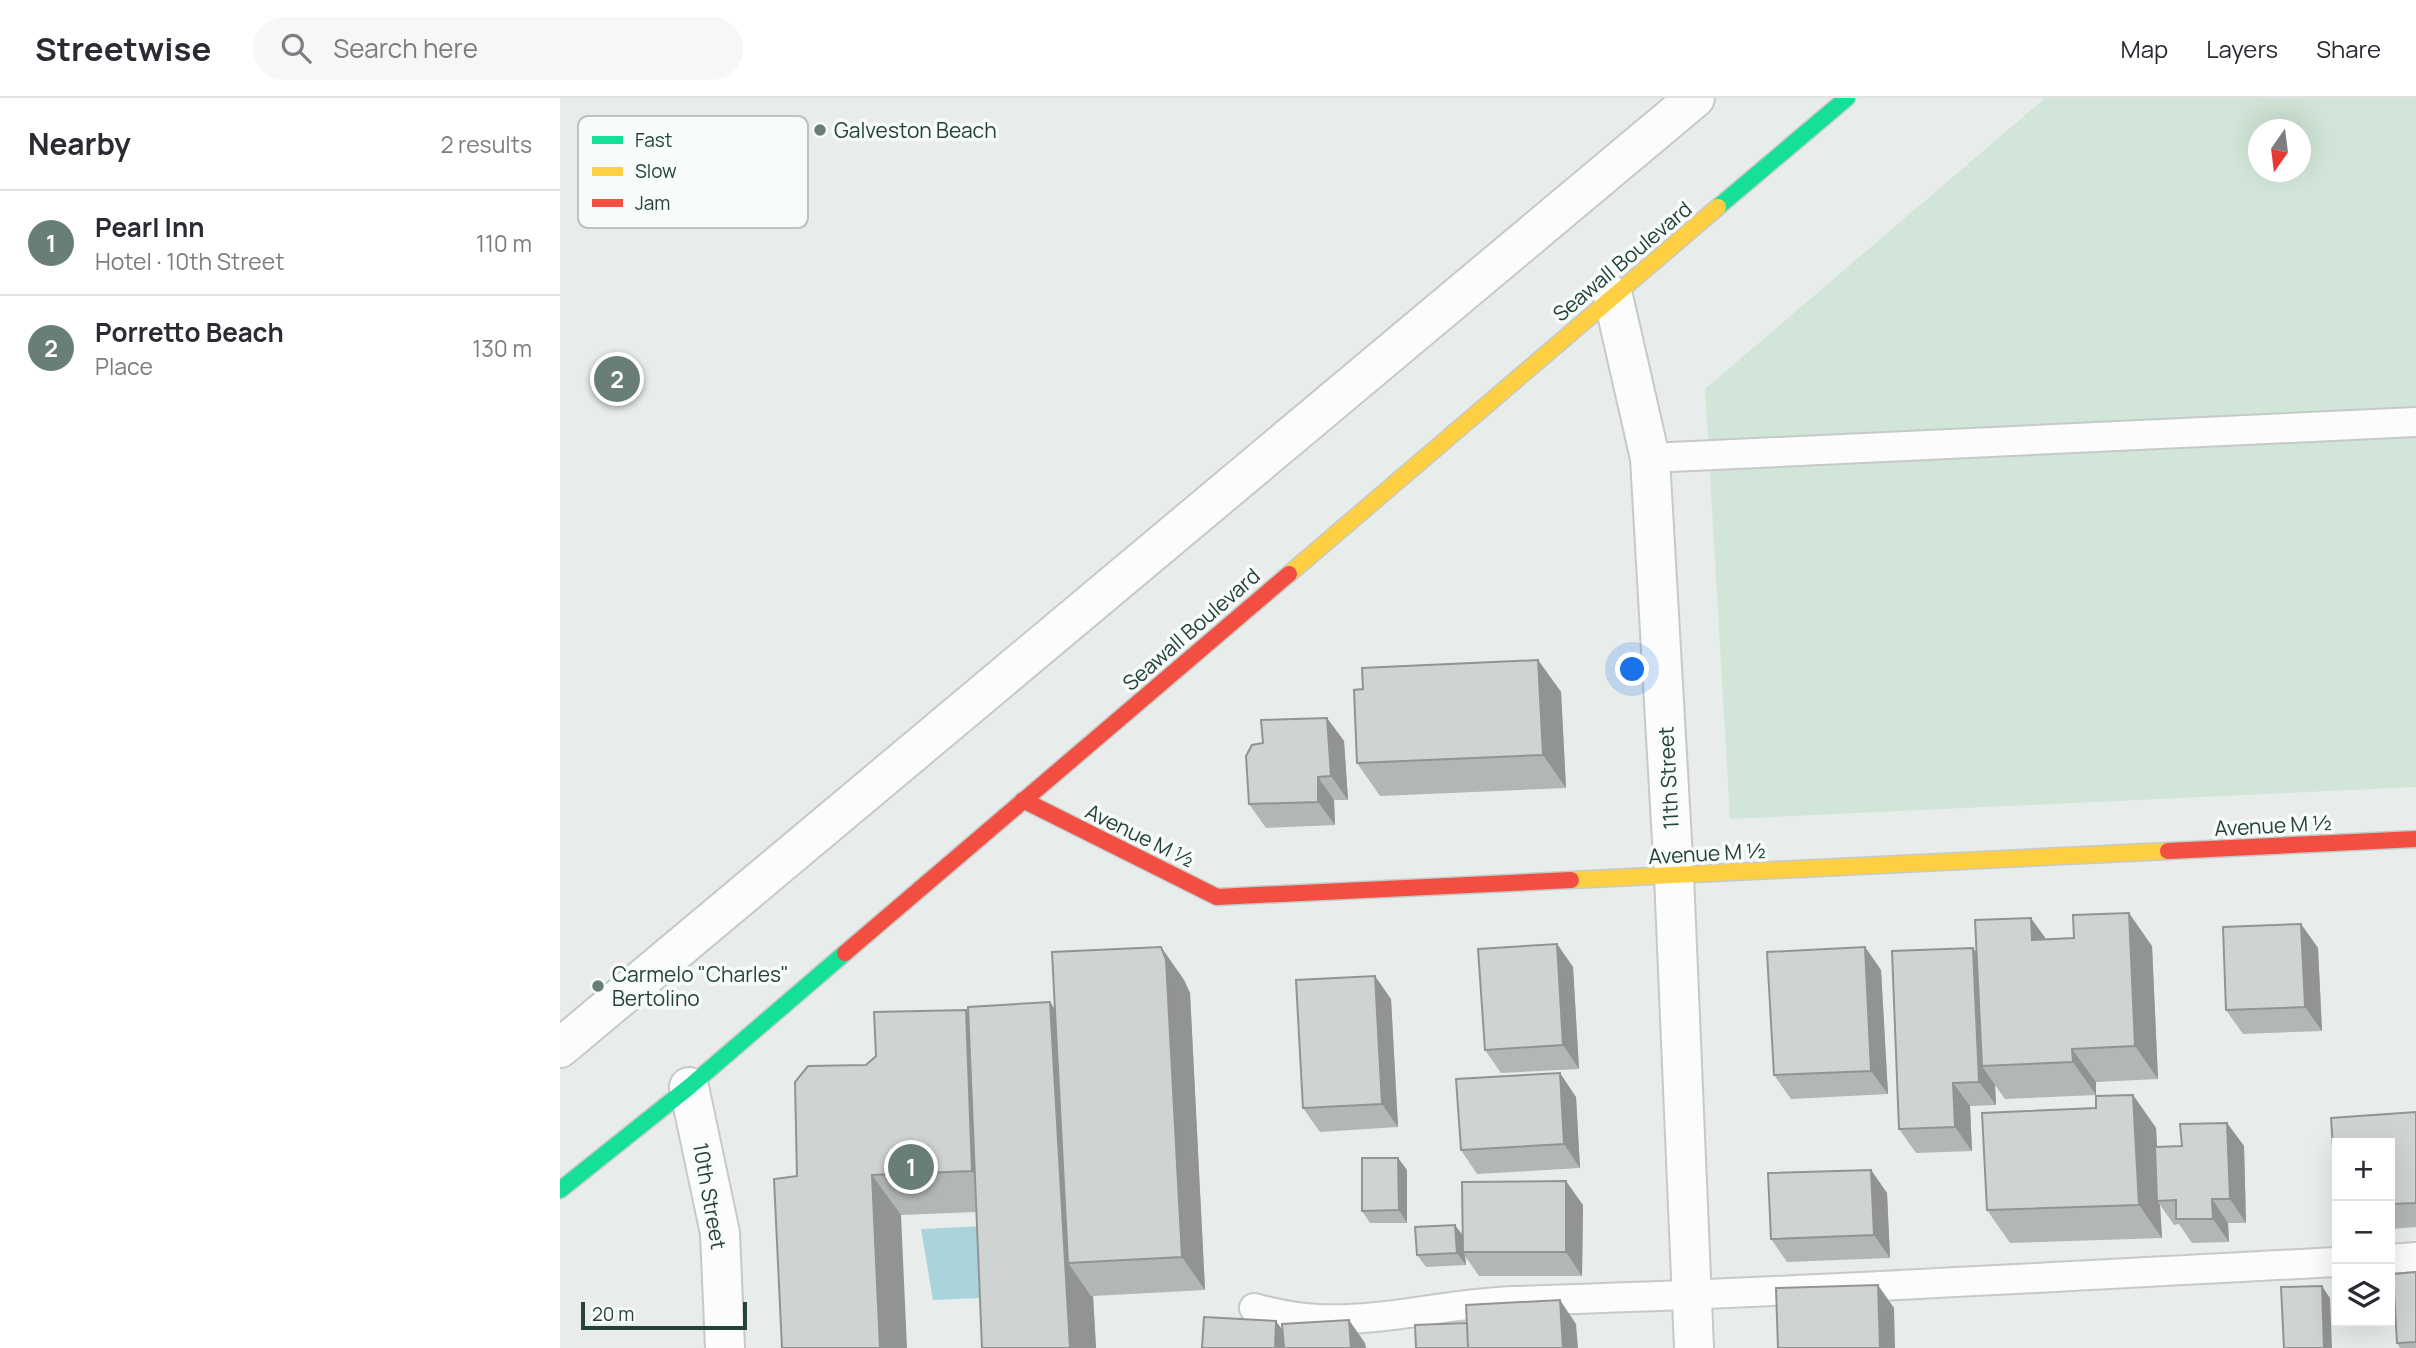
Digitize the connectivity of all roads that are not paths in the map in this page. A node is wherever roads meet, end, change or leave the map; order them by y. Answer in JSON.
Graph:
{"nodes":[{"id":1,"x":1695,"y":98,"type":"edge"},
{"id":2,"x":1847,"y":98,"type":"edge"},
{"id":3,"x":1613,"y":296,"type":"junction"},
{"id":4,"x":2416,"y":422,"type":"edge"},
{"id":5,"x":1650,"y":458,"type":"junction"},
{"id":6,"x":1023,"y":800,"type":"junction"},
{"id":7,"x":2416,"y":839,"type":"edge"},
{"id":8,"x":1674,"y":876,"type":"junction"},
{"id":9,"x":560,"y":1048,"type":"edge"},
{"id":10,"x":689,"y":1087,"type":"junction"},
{"id":11,"x":560,"y":1191,"type":"edge"},
{"id":12,"x":2416,"y":1257,"type":"edge"},
{"id":13,"x":2395,"y":1259,"type":"edge"},
{"id":14,"x":2332,"y":1262,"type":"edge"},
{"id":15,"x":1692,"y":1296,"type":"junction"},
{"id":16,"x":1254,"y":1308,"type":"dead end"},
{"id":17,"x":725,"y":1348,"type":"edge"},
{"id":18,"x":1694,"y":1348,"type":"edge"}],
"edges":[{"from":1,"to":9,"type":"street"},
{"from":2,"to":3,"type":"main road","name":"Seawall Boulevard"},
{"from":3,"to":5,"type":"street","name":"11th Street"},
{"from":3,"to":6,"type":"main road","name":"Seawall Boulevard"},
{"from":4,"to":5,"type":"lane"},
{"from":5,"to":8,"type":"street","name":"11th Street"},
{"from":6,"to":8,"type":"main road","name":"Avenue M ½"},
{"from":6,"to":10,"type":"main road","name":"Seawall Boulevard"},
{"from":7,"to":8,"type":"main road","name":"Avenue M ½"},
{"from":8,"to":15,"type":"street","name":"11th Street"},
{"from":10,"to":11,"type":"main road","name":"Seawall Boulevard"},
{"from":10,"to":17,"type":"street","name":"10th Street"},
{"from":12,"to":13,"type":"lane"},
{"from":14,"to":15,"type":"lane"},
{"from":15,"to":16,"type":"lane"},
{"from":15,"to":18,"type":"street","name":"11th Street"}]}
